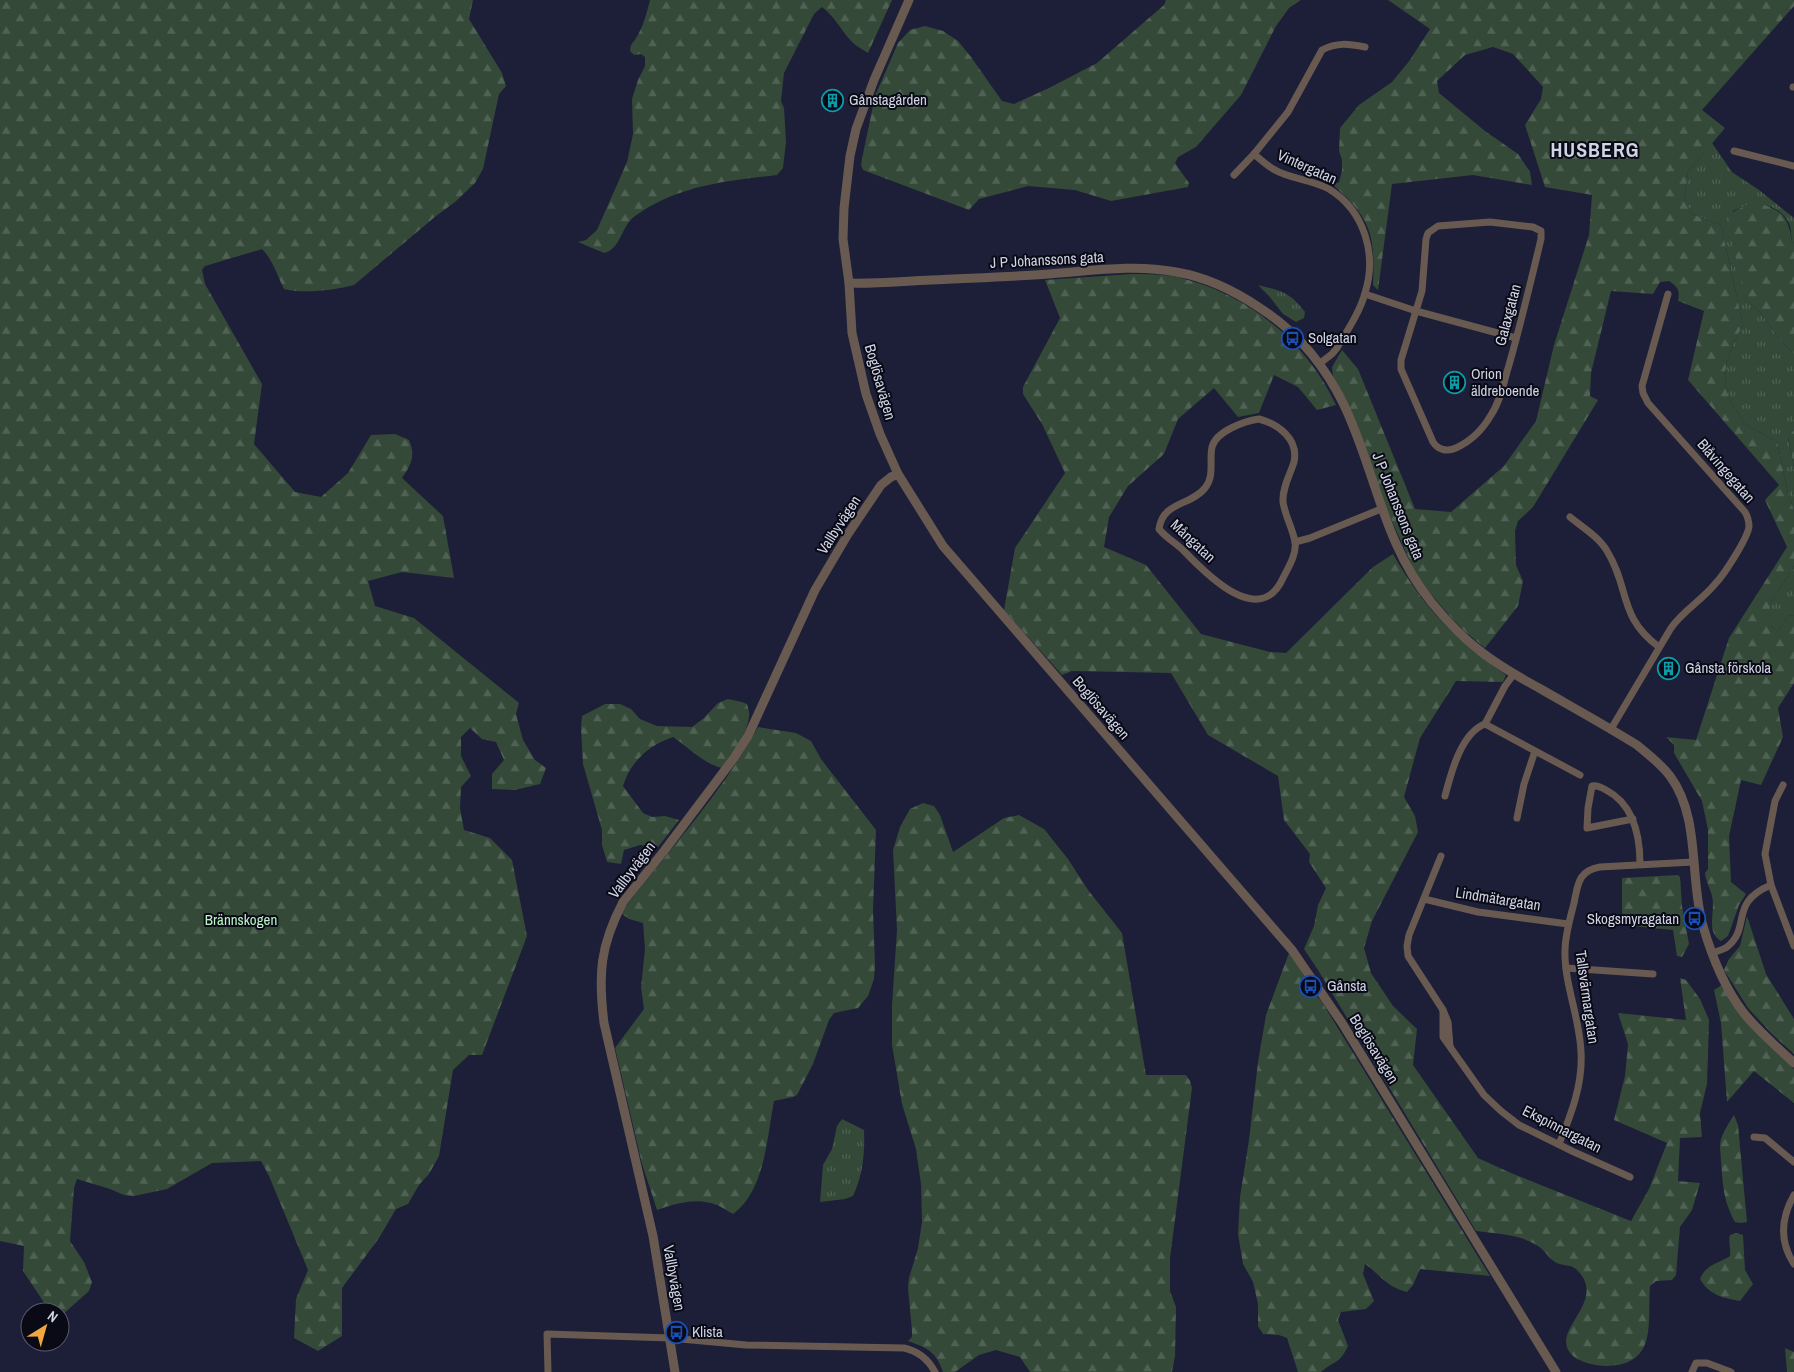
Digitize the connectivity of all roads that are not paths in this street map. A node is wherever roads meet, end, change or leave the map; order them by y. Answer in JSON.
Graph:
{"nodes":[{"id":1,"x":909,"y":0,"type":"edge"},
{"id":2,"x":1365,"y":47,"type":"dead end"},
{"id":3,"x":1734,"y":151,"type":"dead end"},
{"id":4,"x":1254,"y":154,"type":"junction"},
{"id":5,"x":1794,"y":166,"type":"edge"},
{"id":6,"x":1234,"y":175,"type":"dead end"},
{"id":7,"x":849,"y":282,"type":"junction"},
{"id":8,"x":1365,"y":294,"type":"junction"},
{"id":9,"x":1668,"y":294,"type":"dead end"},
{"id":10,"x":1416,"y":311,"type":"junction"},
{"id":11,"x":1516,"y":338,"type":"junction"},
{"id":12,"x":1319,"y":364,"type":"junction"},
{"id":13,"x":898,"y":474,"type":"junction"},
{"id":14,"x":1381,"y":509,"type":"junction"},
{"id":15,"x":1570,"y":517,"type":"dead end"},
{"id":16,"x":1295,"y":542,"type":"junction"},
{"id":17,"x":1659,"y":647,"type":"junction"},
{"id":18,"x":1514,"y":674,"type":"junction"},
{"id":19,"x":1485,"y":724,"type":"junction"},
{"id":20,"x":1611,"y":729,"type":"junction"},
{"id":21,"x":1534,"y":751,"type":"junction"},
{"id":22,"x":1580,"y":775,"type":"dead end"},
{"id":23,"x":1783,"y":785,"type":"dead end"},
{"id":24,"x":1445,"y":796,"type":"dead end"},
{"id":25,"x":1517,"y":818,"type":"dead end"},
{"id":26,"x":1633,"y":819,"type":"junction"},
{"id":27,"x":1440,"y":856,"type":"dead end"},
{"id":28,"x":1693,"y":862,"type":"junction"},
{"id":29,"x":1640,"y":864,"type":"junction"},
{"id":30,"x":1771,"y":885,"type":"junction"},
{"id":31,"x":1424,"y":899,"type":"junction"},
{"id":32,"x":1568,"y":924,"type":"junction"},
{"id":33,"x":1794,"y":946,"type":"edge"},
{"id":34,"x":1712,"y":953,"type":"junction"},
{"id":35,"x":1566,"y":968,"type":"junction"},
{"id":36,"x":1654,"y":974,"type":"dead end"},
{"id":37,"x":1794,"y":1063,"type":"edge"},
{"id":38,"x":1754,"y":1137,"type":"dead end"},
{"id":39,"x":1559,"y":1144,"type":"junction"},
{"id":40,"x":1794,"y":1162,"type":"edge"},
{"id":41,"x":1630,"y":1177,"type":"dead end"},
{"id":42,"x":1794,"y":1195,"type":"edge"},
{"id":43,"x":1794,"y":1264,"type":"edge"},
{"id":44,"x":670,"y":1338,"type":"junction"},
{"id":45,"x":548,"y":1372,"type":"edge"},
{"id":46,"x":675,"y":1372,"type":"edge"},
{"id":47,"x":935,"y":1372,"type":"edge"},
{"id":48,"x":1556,"y":1372,"type":"edge"},
{"id":49,"x":1692,"y":1372,"type":"edge"},
{"id":50,"x":1731,"y":1372,"type":"edge"}],
"edges":[{"from":1,"to":7,"type":"street","name":"Boglösavägen"},
{"from":2,"to":4,"type":"street","name":"Vintergatan"},
{"from":3,"to":5,"type":"street"},
{"from":4,"to":6,"type":"street","name":"Vintergatan"},
{"from":4,"to":8,"type":"street","name":"Vintergatan"},
{"from":7,"to":12,"type":"street","name":"J P Johanssons gata"},
{"from":7,"to":13,"type":"street","name":"Boglösavägen"},
{"from":8,"to":10,"type":"street"},
{"from":8,"to":12,"type":"street","name":"Vintergatan"},
{"from":9,"to":17,"type":"street","name":"Blåvingegatan"},
{"from":10,"to":11,"type":"street"},
{"from":10,"to":11,"type":"street","name":"Galaxgatan"},
{"from":10,"to":11,"type":"street","name":"Galaxgatan"},
{"from":12,"to":14,"type":"street","name":"J P Johanssons gata"},
{"from":13,"to":44,"type":"street","name":"Vallbyvägen"},
{"from":13,"to":48,"type":"street","name":"Boglösavägen"},
{"from":14,"to":16,"type":"street"},
{"from":14,"to":18,"type":"street","name":"J P Johanssons gata"},
{"from":15,"to":17,"type":"street"},
{"from":16,"to":16,"type":"street","name":"Mångatan"},
{"from":17,"to":20,"type":"street","name":"Blåvingegatan"},
{"from":18,"to":19,"type":"street"},
{"from":18,"to":20,"type":"street","name":"J P Johanssons gata"},
{"from":19,"to":21,"type":"street"},
{"from":19,"to":24,"type":"street"},
{"from":20,"to":28,"type":"street","name":"J P Johanssons gata"},
{"from":21,"to":22,"type":"street"},
{"from":21,"to":25,"type":"street"},
{"from":23,"to":30,"type":"street"},
{"from":26,"to":26,"type":"street"},
{"from":26,"to":29,"type":"street"},
{"from":27,"to":31,"type":"street","name":"Ekspinnargatan"},
{"from":28,"to":29,"type":"street","name":"Tallsvärmargatan"},
{"from":28,"to":34,"type":"street","name":"J P Johanssons gata"},
{"from":29,"to":32,"type":"street","name":"Tallsvärmargatan"},
{"from":30,"to":33,"type":"street"},
{"from":30,"to":34,"type":"street"},
{"from":31,"to":32,"type":"street","name":"Lindmätargatan"},
{"from":31,"to":39,"type":"street","name":"Ekspinnargatan"},
{"from":32,"to":35,"type":"street","name":"Tallsvärmargatan"},
{"from":34,"to":37,"type":"street","name":"J P Johanssons gata"},
{"from":35,"to":36,"type":"street"},
{"from":35,"to":39,"type":"street","name":"Tallsvärmargatan"},
{"from":38,"to":40,"type":"street"},
{"from":39,"to":41,"type":"street","name":"Ekspinnargatan"},
{"from":42,"to":43,"type":"street"},
{"from":44,"to":45,"type":"street"},
{"from":44,"to":46,"type":"street","name":"Vallbyvägen"},
{"from":44,"to":47,"type":"street"},
{"from":49,"to":50,"type":"street"}]}
